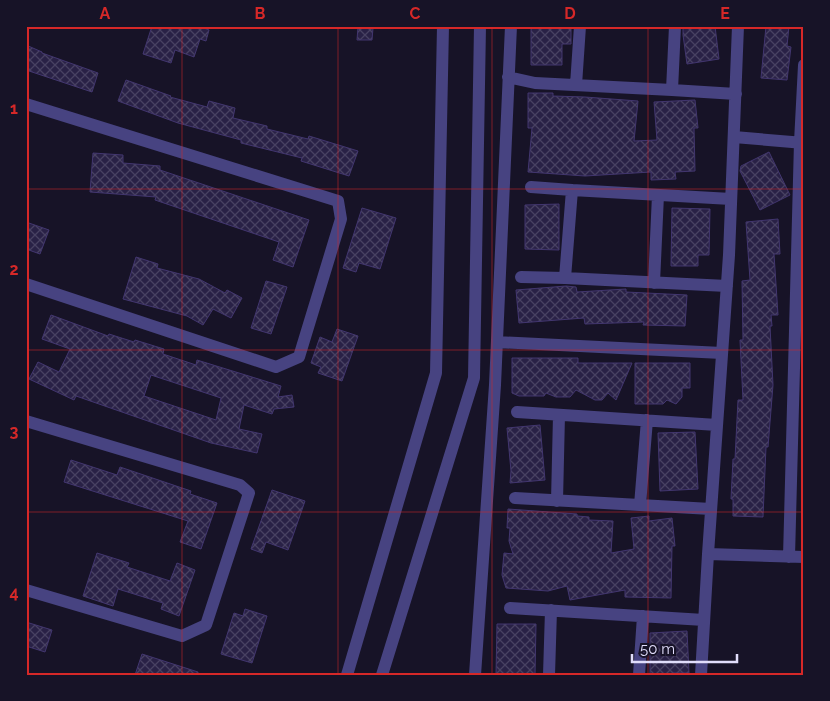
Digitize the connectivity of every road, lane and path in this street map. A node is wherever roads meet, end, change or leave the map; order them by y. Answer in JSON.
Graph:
{"nodes":[{"id":1,"x":444,"y":26,"type":"edge"},
{"id":2,"x":480,"y":26,"type":"edge"},
{"id":3,"x":510,"y":26,"type":"edge"},
{"id":4,"x":580,"y":26,"type":"edge"},
{"id":5,"x":676,"y":26,"type":"edge"},
{"id":6,"x":738,"y":26,"type":"edge"},
{"id":7,"x":804,"y":65,"type":"edge"},
{"id":8,"x":508,"y":77,"type":"junction"},
{"id":9,"x":736,"y":79,"type":"junction"},
{"id":10,"x":576,"y":85,"type":"junction"},
{"id":11,"x":672,"y":90,"type":"junction"},
{"id":12,"x":712,"y":92,"type":"junction"},
{"id":13,"x":736,"y":94,"type":"junction"},
{"id":14,"x":26,"y":104,"type":"edge"},
{"id":15,"x":734,"y":137,"type":"junction"},
{"id":16,"x":802,"y":142,"type":"edge"},
{"id":17,"x":531,"y":187,"type":"dead end"},
{"id":18,"x":572,"y":190,"type":"junction"},
{"id":19,"x":658,"y":195,"type":"junction"},
{"id":20,"x":731,"y":200,"type":"junction"},
{"id":21,"x":801,"y":205,"type":"edge"},
{"id":22,"x":521,"y":277,"type":"dead end"},
{"id":23,"x":565,"y":278,"type":"junction"},
{"id":24,"x":654,"y":283,"type":"junction"},
{"id":25,"x":26,"y":284,"type":"edge"},
{"id":26,"x":727,"y":286,"type":"junction"},
{"id":27,"x":800,"y":296,"type":"edge"},
{"id":28,"x":497,"y":342,"type":"junction"},
{"id":29,"x":722,"y":354,"type":"junction"},
{"id":30,"x":798,"y":403,"type":"edge"},
{"id":31,"x":517,"y":412,"type":"dead end"},
{"id":32,"x":559,"y":415,"type":"junction"},
{"id":33,"x":647,"y":420,"type":"junction"},
{"id":34,"x":26,"y":421,"type":"edge"},
{"id":35,"x":717,"y":425,"type":"junction"},
{"id":36,"x":791,"y":495,"type":"junction"},
{"id":37,"x":804,"y":495,"type":"edge"},
{"id":38,"x":514,"y":498,"type":"dead end"},
{"id":39,"x":558,"y":501,"type":"junction"},
{"id":40,"x":640,"y":505,"type":"junction"},
{"id":41,"x":711,"y":508,"type":"junction"},
{"id":42,"x":708,"y":554,"type":"junction"},
{"id":43,"x":789,"y":557,"type":"junction"},
{"id":44,"x":804,"y":557,"type":"edge"},
{"id":45,"x":26,"y":590,"type":"edge"},
{"id":46,"x":510,"y":608,"type":"dead end"},
{"id":47,"x":551,"y":610,"type":"junction"},
{"id":48,"x":643,"y":616,"type":"junction"},
{"id":49,"x":704,"y":620,"type":"junction"},
{"id":50,"x":347,"y":675,"type":"edge"},
{"id":51,"x":382,"y":675,"type":"edge"},
{"id":52,"x":476,"y":675,"type":"edge"},
{"id":53,"x":549,"y":675,"type":"edge"},
{"id":54,"x":639,"y":675,"type":"edge"},
{"id":55,"x":701,"y":675,"type":"edge"}],
"edges":[{"from":1,"to":50,"type":"street"},
{"from":2,"to":51,"type":"street"},
{"from":3,"to":8,"type":"street"},
{"from":4,"to":10,"type":"street"},
{"from":5,"to":11,"type":"street"},
{"from":6,"to":9,"type":"street"},
{"from":7,"to":16,"type":"street"},
{"from":8,"to":10,"type":"street"},
{"from":8,"to":28,"type":"street"},
{"from":9,"to":12,"type":"street"},
{"from":9,"to":13,"type":"street"},
{"from":10,"to":11,"type":"street"},
{"from":11,"to":12,"type":"street"},
{"from":12,"to":13,"type":"street"},
{"from":13,"to":15,"type":"street"},
{"from":14,"to":25,"type":"street"},
{"from":15,"to":16,"type":"street"},
{"from":15,"to":20,"type":"street"},
{"from":16,"to":21,"type":"street"},
{"from":17,"to":18,"type":"street"},
{"from":18,"to":19,"type":"street"},
{"from":18,"to":23,"type":"street"},
{"from":19,"to":20,"type":"street"},
{"from":19,"to":24,"type":"street"},
{"from":20,"to":26,"type":"street"},
{"from":21,"to":27,"type":"street"},
{"from":22,"to":23,"type":"street"},
{"from":23,"to":24,"type":"street"},
{"from":24,"to":26,"type":"street"},
{"from":26,"to":29,"type":"street"},
{"from":27,"to":30,"type":"street"},
{"from":28,"to":29,"type":"street"},
{"from":28,"to":52,"type":"street"},
{"from":29,"to":35,"type":"street"},
{"from":30,"to":36,"type":"street"},
{"from":31,"to":32,"type":"street"},
{"from":32,"to":33,"type":"street"},
{"from":32,"to":39,"type":"street"},
{"from":33,"to":35,"type":"street"},
{"from":33,"to":40,"type":"street"},
{"from":34,"to":45,"type":"street"},
{"from":35,"to":41,"type":"street"},
{"from":36,"to":37,"type":"street"},
{"from":36,"to":43,"type":"street"},
{"from":38,"to":39,"type":"street"},
{"from":39,"to":40,"type":"street"},
{"from":40,"to":41,"type":"street"},
{"from":41,"to":42,"type":"street"},
{"from":42,"to":43,"type":"street"},
{"from":42,"to":49,"type":"street"},
{"from":43,"to":44,"type":"street"},
{"from":46,"to":47,"type":"street"},
{"from":47,"to":48,"type":"street"},
{"from":47,"to":53,"type":"street"},
{"from":48,"to":49,"type":"street"},
{"from":48,"to":54,"type":"street"},
{"from":49,"to":55,"type":"street"}]}
